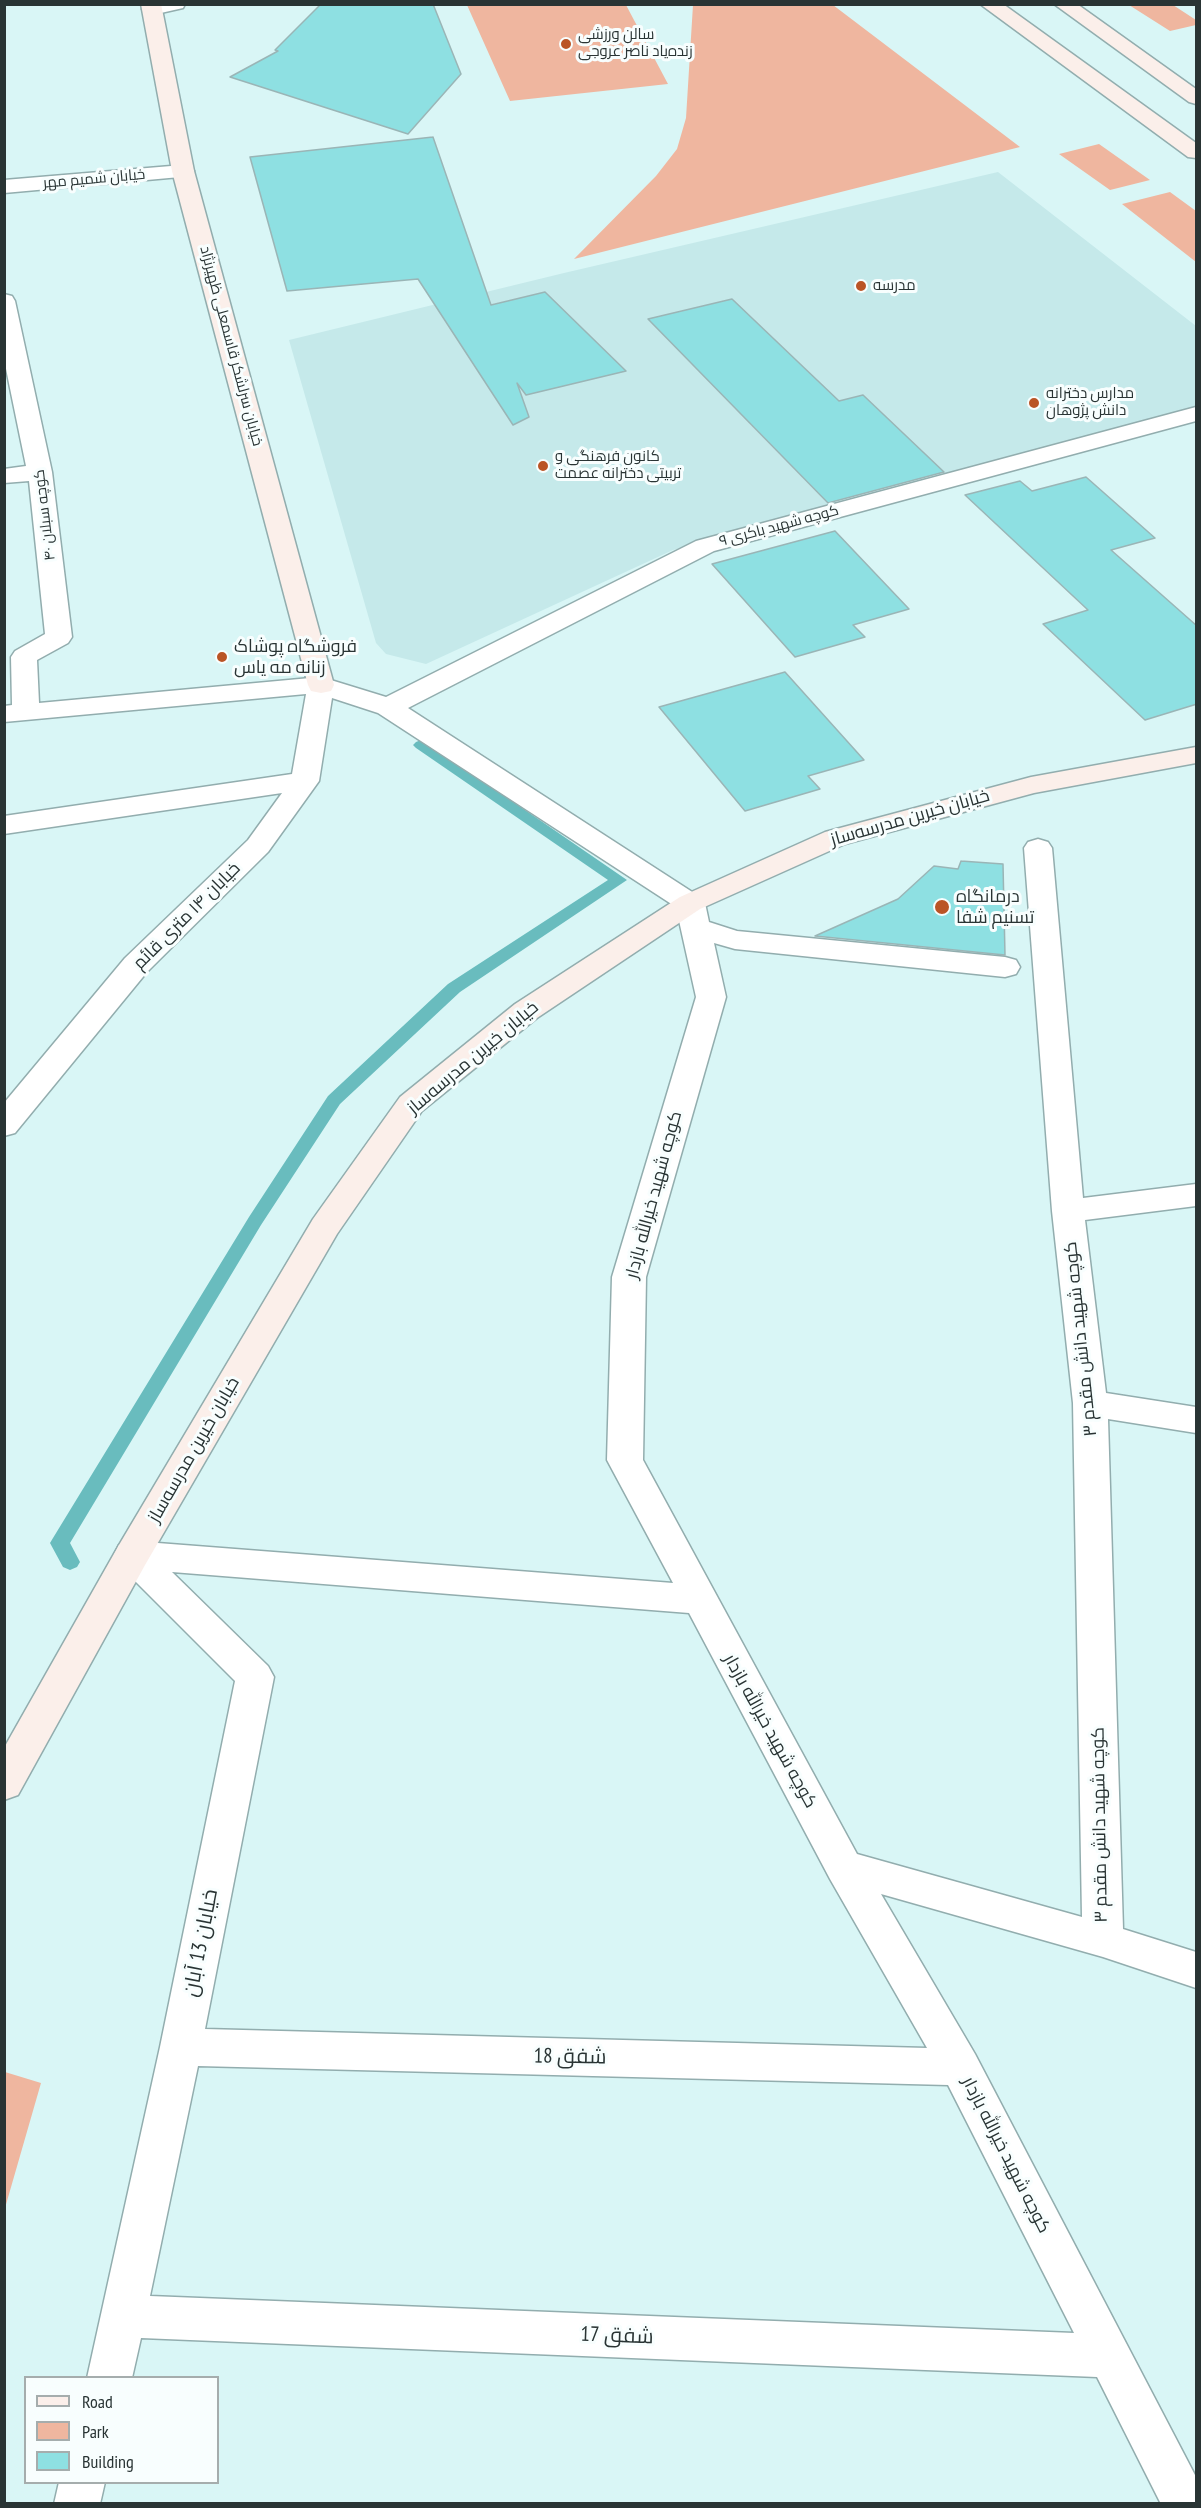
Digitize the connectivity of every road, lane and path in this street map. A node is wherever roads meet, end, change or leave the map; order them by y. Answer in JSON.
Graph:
{"nodes":[{"id":1,"x":176,"y":4,"type":"edge"},
{"id":2,"x":989,"y":4,"type":"edge"},
{"id":3,"x":1063,"y":4,"type":"edge"},
{"id":4,"x":151,"y":7,"type":"edge"},
{"id":5,"x":1197,"y":98,"type":"edge"},
{"id":6,"x":1197,"y":152,"type":"edge"},
{"id":7,"x":183,"y":171,"type":"junction"},
{"id":8,"x":4,"y":188,"type":"edge"},
{"id":9,"x":4,"y":301,"type":"edge"},
{"id":10,"x":1197,"y":414,"type":"edge"},
{"id":11,"x":40,"y":472,"type":"junction"},
{"id":12,"x":4,"y":476,"type":"edge"},
{"id":13,"x":321,"y":685,"type":"junction"},
{"id":14,"x":388,"y":707,"type":"junction"},
{"id":15,"x":15,"y":713,"type":"edge"},
{"id":16,"x":1197,"y":755,"type":"edge"},
{"id":17,"x":305,"y":781,"type":"junction"},
{"id":18,"x":4,"y":825,"type":"edge"},
{"id":19,"x":1038,"y":848,"type":"dead end"},
{"id":20,"x":693,"y":916,"type":"junction"},
{"id":21,"x":1005,"y":967,"type":"dead end"},
{"id":22,"x":4,"y":1125,"type":"edge"},
{"id":23,"x":1197,"y":1196,"type":"edge"},
{"id":24,"x":1068,"y":1211,"type":"junction"},
{"id":25,"x":1090,"y":1403,"type":"junction"},
{"id":26,"x":1197,"y":1420,"type":"edge"},
{"id":27,"x":132,"y":1555,"type":"junction"},
{"id":28,"x":698,"y":1599,"type":"junction"},
{"id":29,"x":4,"y":1784,"type":"edge"},
{"id":30,"x":844,"y":1867,"type":"junction"},
{"id":31,"x":1103,"y":1940,"type":"junction"},
{"id":32,"x":1197,"y":1970,"type":"edge"},
{"id":33,"x":181,"y":2047,"type":"junction"},
{"id":34,"x":960,"y":2067,"type":"junction"},
{"id":35,"x":124,"y":2316,"type":"junction"},
{"id":36,"x":1110,"y":2356,"type":"junction"},
{"id":37,"x":109,"y":2376,"type":"edge"},
{"id":38,"x":82,"y":2484,"type":"edge"},
{"id":39,"x":77,"y":2504,"type":"edge"},
{"id":40,"x":1186,"y":2504,"type":"edge"}],
"edges":[{"from":1,"to":4,"type":"street"},
{"from":2,"to":6,"type":"main road"},
{"from":3,"to":5,"type":"main road"},
{"from":4,"to":7,"type":"main road","name":"خیابان سرلشکر قاسمعلی ظهیرنژاد"},
{"from":7,"to":8,"type":"street","name":"خیابان شمیم مهر"},
{"from":7,"to":13,"type":"main road","name":"خیابان سرلشکر قاسمعلی ظهیرنژاد"},
{"from":9,"to":11,"type":"street","name":"کوچه سبلان ۴۰"},
{"from":10,"to":14,"type":"street","name":"کوچه شهید باکری ۹"},
{"from":11,"to":12,"type":"street"},
{"from":11,"to":15,"type":"street","name":"کوچه سبلان ۴۰"},
{"from":13,"to":14,"type":"street"},
{"from":13,"to":15,"type":"street"},
{"from":13,"to":17,"type":"street","name":"خیابان ۱۴ متری قائم"},
{"from":14,"to":20,"type":"street"},
{"from":16,"to":20,"type":"main road","name":"خیابان خیرین مدرسه‌ساز"},
{"from":17,"to":18,"type":"street"},
{"from":17,"to":22,"type":"street","name":"خیابان ۱۴ متری قائم"},
{"from":19,"to":24,"type":"street","name":"کوچه شهید دانش مقدم ۳"},
{"from":20,"to":21,"type":"street"},
{"from":20,"to":27,"type":"main road","name":"خیابان خیرین مدرسه‌ساز"},
{"from":20,"to":28,"type":"street","name":"کوچه شهید خیرالله بازدار"},
{"from":23,"to":24,"type":"street"},
{"from":24,"to":25,"type":"street","name":"کوچه شهید دانش مقدم ۳"},
{"from":25,"to":26,"type":"street"},
{"from":25,"to":31,"type":"street","name":"کوچه شهید دانش مقدم ۳"},
{"from":27,"to":28,"type":"street"},
{"from":27,"to":29,"type":"main road","name":"خیابان خیرین مدرسه‌ساز"},
{"from":27,"to":33,"type":"street","name":"خیابان 13 آبان"},
{"from":28,"to":30,"type":"street","name":"کوچه شهید خیرالله بازدار"},
{"from":30,"to":31,"type":"street"},
{"from":30,"to":34,"type":"street","name":"کوچه شهید خیرالله بازدار"},
{"from":31,"to":32,"type":"street"},
{"from":33,"to":34,"type":"street","name":"شفق 18"},
{"from":33,"to":35,"type":"street","name":"خیابان 13 آبان"},
{"from":34,"to":36,"type":"street","name":"کوچه شهید خیرالله بازدار"},
{"from":35,"to":36,"type":"street","name":"شفق 17"},
{"from":35,"to":37,"type":"street","name":"خیابان 13 آبان"},
{"from":36,"to":40,"type":"street","name":"کوچه شهید خیرالله بازدار"},
{"from":38,"to":39,"type":"street"}]}
